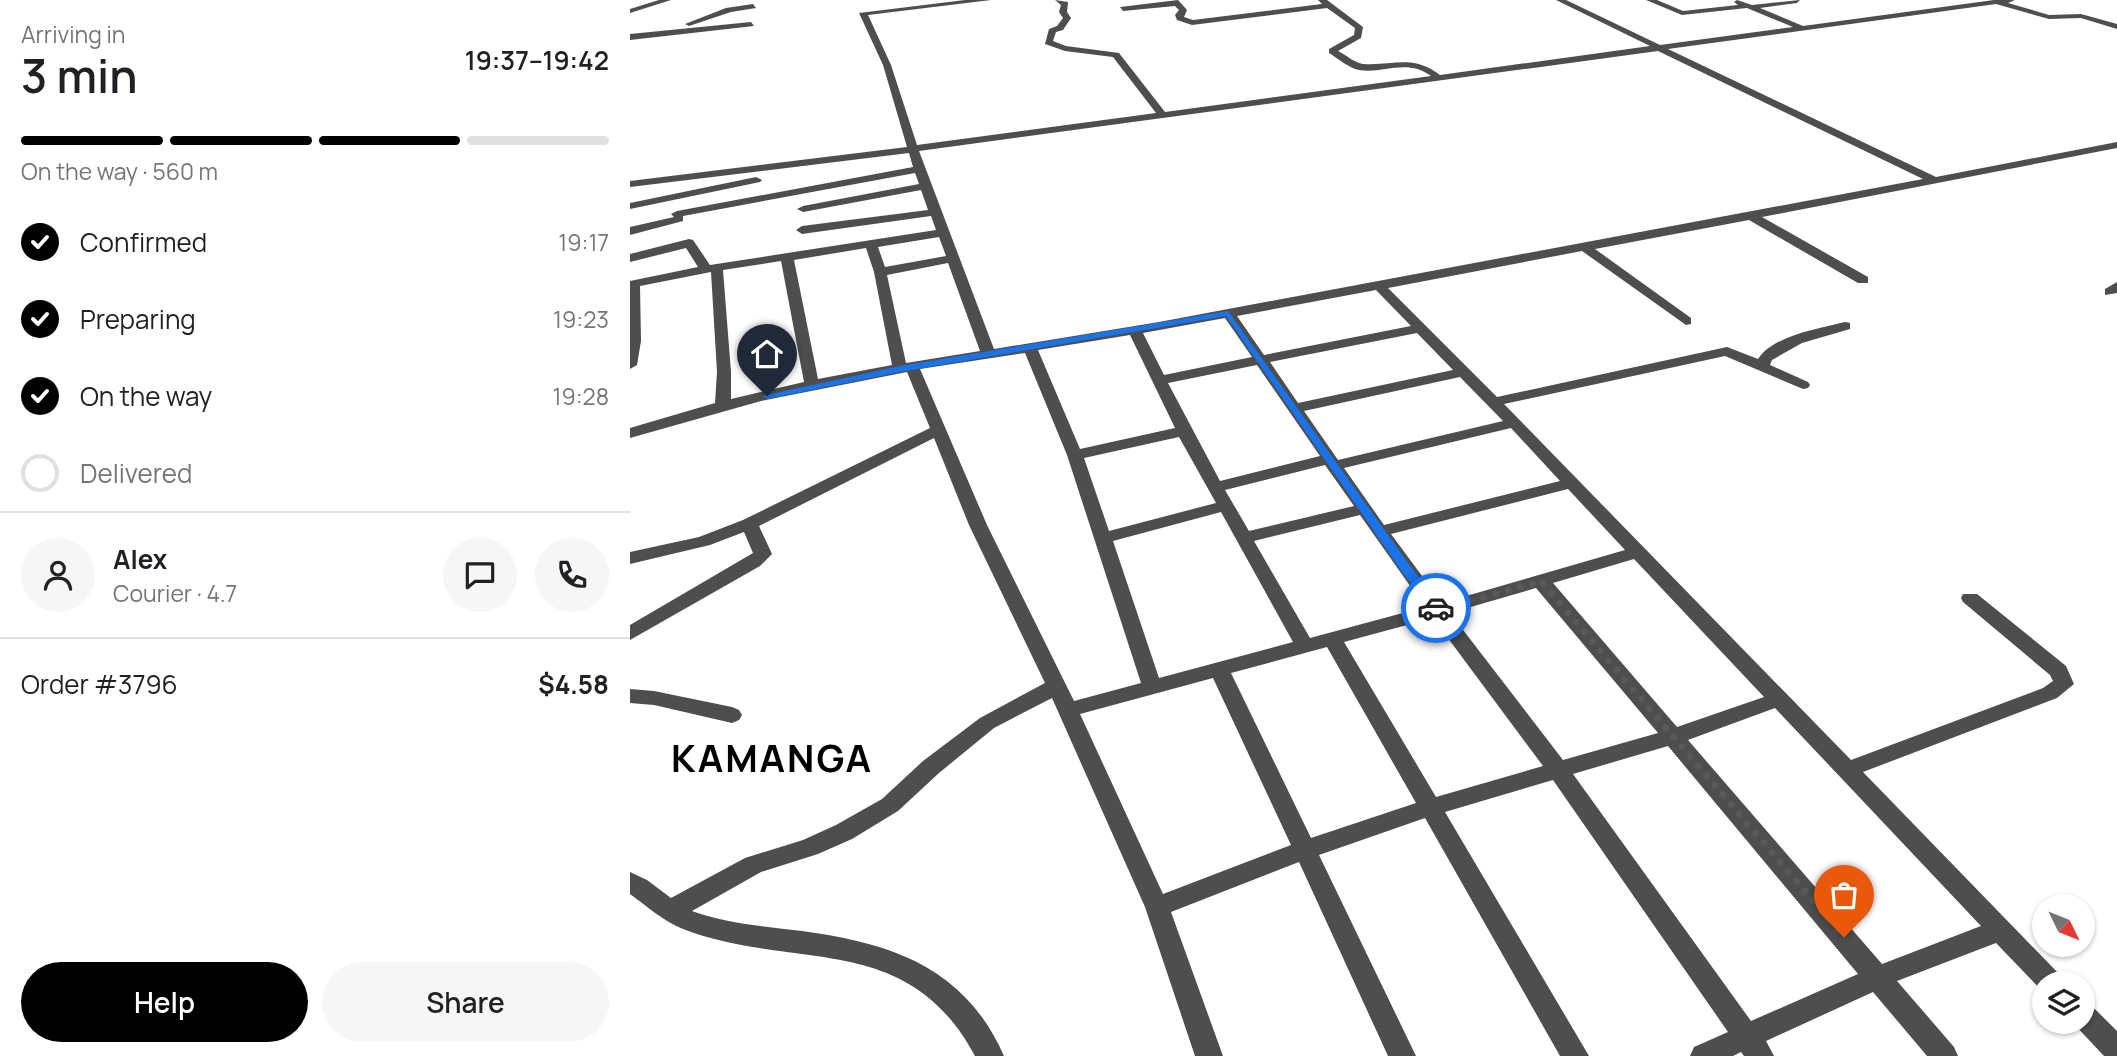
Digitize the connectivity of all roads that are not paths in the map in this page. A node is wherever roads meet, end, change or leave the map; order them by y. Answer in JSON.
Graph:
{"nodes":[{"id":1,"x":667,"y":0,"type":"edge"},
{"id":2,"x":858,"y":0,"type":"edge"},
{"id":3,"x":988,"y":0,"type":"edge"},
{"id":4,"x":1059,"y":0,"type":"edge"},
{"id":5,"x":1560,"y":0,"type":"edge"},
{"id":6,"x":1650,"y":0,"type":"edge"},
{"id":7,"x":1734,"y":0,"type":"edge"},
{"id":8,"x":2011,"y":0,"type":"edge"},
{"id":9,"x":1797,"y":1,"type":"edge"},
{"id":10,"x":1175,"y":2,"type":"edge"},
{"id":11,"x":1997,"y":2,"type":"junction"},
{"id":12,"x":753,"y":3,"type":"edge"},
{"id":13,"x":1325,"y":3,"type":"edge"},
{"id":14,"x":1749,"y":6,"type":"junction"},
{"id":15,"x":1123,"y":9,"type":"dead end"},
{"id":16,"x":630,"y":11,"type":"edge"},
{"id":17,"x":863,"y":12,"type":"junction"},
{"id":18,"x":2117,"y":27,"type":"edge"},
{"id":19,"x":1803,"y":28,"type":"junction"},
{"id":20,"x":676,"y":32,"type":"junction"},
{"id":21,"x":630,"y":37,"type":"edge"},
{"id":22,"x":1659,"y":47,"type":"junction"},
{"id":23,"x":1439,"y":78,"type":"junction"},
{"id":24,"x":1162,"y":114,"type":"junction"},
{"id":25,"x":2117,"y":145,"type":"edge"},
{"id":26,"x":914,"y":148,"type":"junction"},
{"id":27,"x":919,"y":169,"type":"junction"},
{"id":28,"x":780,"y":176,"type":"dead end"},
{"id":29,"x":1933,"y":180,"type":"junction"},
{"id":30,"x":654,"y":182,"type":"junction"},
{"id":31,"x":630,"y":184,"type":"edge"},
{"id":32,"x":925,"y":186,"type":"junction"},
{"id":33,"x":666,"y":198,"type":"junction"},
{"id":34,"x":630,"y":206,"type":"edge"},
{"id":35,"x":803,"y":209,"type":"dead end"},
{"id":36,"x":936,"y":212,"type":"junction"},
{"id":37,"x":678,"y":217,"type":"junction"},
{"id":38,"x":1753,"y":217,"type":"junction"},
{"id":39,"x":802,"y":230,"type":"dead end"},
{"id":40,"x":630,"y":231,"type":"edge"},
{"id":41,"x":943,"y":233,"type":"junction"},
{"id":42,"x":689,"y":243,"type":"junction"},
{"id":43,"x":871,"y":244,"type":"junction"},
{"id":44,"x":1583,"y":246,"type":"junction"},
{"id":45,"x":630,"y":258,"type":"edge"},
{"id":46,"x":787,"y":258,"type":"junction"},
{"id":47,"x":952,"y":259,"type":"junction"},
{"id":48,"x":711,"y":269,"type":"junction"},
{"id":49,"x":880,"y":272,"type":"junction"},
{"id":50,"x":1863,"y":280,"type":"dead end"},
{"id":51,"x":632,"y":284,"type":"edge"},
{"id":52,"x":1378,"y":285,"type":"junction"},
{"id":53,"x":1228,"y":313,"type":"junction"},
{"id":54,"x":1686,"y":321,"type":"dead end"},
{"id":55,"x":1845,"y":326,"type":"dead end"},
{"id":56,"x":1421,"y":328,"type":"junction"},
{"id":57,"x":1135,"y":330,"type":"junction"},
{"id":58,"x":1030,"y":348,"type":"junction"},
{"id":59,"x":989,"y":355,"type":"junction"},
{"id":60,"x":1260,"y":361,"type":"junction"},
{"id":61,"x":630,"y":365,"type":"edge"},
{"id":62,"x":1762,"y":366,"type":"junction"},
{"id":63,"x":906,"y":368,"type":"junction"},
{"id":64,"x":1464,"y":372,"type":"junction"},
{"id":65,"x":1159,"y":380,"type":"junction"},
{"id":66,"x":1803,"y":385,"type":"dead end"},
{"id":67,"x":812,"y":387,"type":"junction"},
{"id":68,"x":1493,"y":402,"type":"junction"},
{"id":69,"x":723,"y":405,"type":"junction"},
{"id":70,"x":1294,"y":408,"type":"junction"},
{"id":71,"x":1514,"y":423,"type":"junction"},
{"id":72,"x":939,"y":429,"type":"junction"},
{"id":73,"x":1184,"y":431,"type":"junction"},
{"id":74,"x":630,"y":433,"type":"edge"},
{"id":75,"x":1075,"y":455,"type":"junction"},
{"id":76,"x":1331,"y":462,"type":"junction"},
{"id":77,"x":1572,"y":483,"type":"junction"},
{"id":78,"x":1217,"y":487,"type":"junction"},
{"id":79,"x":1226,"y":505,"type":"junction"},
{"id":80,"x":1364,"y":509,"type":"junction"},
{"id":81,"x":749,"y":524,"type":"junction"},
{"id":82,"x":1380,"y":531,"type":"junction"},
{"id":83,"x":1104,"y":538,"type":"junction"},
{"id":84,"x":1244,"y":538,"type":"junction"},
{"id":85,"x":1638,"y":552,"type":"junction"},
{"id":86,"x":630,"y":558,"type":"edge"},
{"id":87,"x":1541,"y":581,"type":"junction"},
{"id":88,"x":1970,"y":598,"type":"dead end"},
{"id":89,"x":1438,"y":610,"type":"junction"},
{"id":90,"x":630,"y":633,"type":"edge"},
{"id":91,"x":1332,"y":638,"type":"junction"},
{"id":92,"x":1304,"y":645,"type":"junction"},
{"id":93,"x":1219,"y":668,"type":"junction"},
{"id":94,"x":1057,"y":686,"type":"junction"},
{"id":95,"x":1152,"y":686,"type":"junction"},
{"id":96,"x":630,"y":696,"type":"edge"},
{"id":97,"x":1779,"y":699,"type":"junction"},
{"id":98,"x":1067,"y":710,"type":"junction"},
{"id":99,"x":732,"y":715,"type":"dead end"},
{"id":100,"x":1675,"y":736,"type":"junction"},
{"id":101,"x":1846,"y":769,"type":"junction"},
{"id":102,"x":1559,"y":771,"type":"junction"},
{"id":103,"x":1433,"y":807,"type":"junction"},
{"id":104,"x":1305,"y":850,"type":"junction"},
{"id":105,"x":630,"y":882,"type":"edge"},
{"id":106,"x":1157,"y":907,"type":"junction"},
{"id":107,"x":669,"y":911,"type":"junction"},
{"id":108,"x":2000,"y":930,"type":"junction"},
{"id":109,"x":2039,"y":971,"type":"edge"},
{"id":110,"x":1878,"y":977,"type":"junction"},
{"id":111,"x":2095,"y":1027,"type":"edge"},
{"id":112,"x":1753,"y":1047,"type":"edge"},
{"id":113,"x":2117,"y":1049,"type":"edge"},
{"id":114,"x":990,"y":1056,"type":"edge"},
{"id":115,"x":1209,"y":1056,"type":"edge"},
{"id":116,"x":1402,"y":1056,"type":"edge"},
{"id":117,"x":1575,"y":1056,"type":"edge"},
{"id":118,"x":1704,"y":1056,"type":"edge"},
{"id":119,"x":1944,"y":1056,"type":"edge"}],
"edges":[{"from":1,"to":16,"type":"street"},
{"from":2,"to":17,"type":"street"},
{"from":3,"to":17,"type":"street"},
{"from":4,"to":24,"type":"street"},
{"from":5,"to":22,"type":"street"},
{"from":6,"to":14,"type":"street"},
{"from":7,"to":14,"type":"street"},
{"from":8,"to":11,"type":"street"},
{"from":9,"to":14,"type":"street"},
{"from":10,"to":13,"type":"street"},
{"from":10,"to":15,"type":"street"},
{"from":11,"to":18,"type":"street"},
{"from":11,"to":19,"type":"street"},
{"from":12,"to":20,"type":"street"},
{"from":12,"to":20,"type":"street"},
{"from":13,"to":23,"type":"street"},
{"from":14,"to":19,"type":"street"},
{"from":17,"to":26,"type":"street"},
{"from":19,"to":22,"type":"street"},
{"from":20,"to":21,"type":"street"},
{"from":22,"to":23,"type":"street"},
{"from":22,"to":29,"type":"street"},
{"from":23,"to":24,"type":"street"},
{"from":24,"to":26,"type":"street"},
{"from":25,"to":29,"type":"street"},
{"from":26,"to":27,"type":"street"},
{"from":26,"to":30,"type":"street"},
{"from":27,"to":32,"type":"street"},
{"from":27,"to":37,"type":"street"},
{"from":28,"to":33,"type":"street"},
{"from":29,"to":38,"type":"street"},
{"from":30,"to":31,"type":"street"},
{"from":30,"to":33,"type":"street"},
{"from":32,"to":35,"type":"street"},
{"from":32,"to":36,"type":"street"},
{"from":33,"to":34,"type":"street"},
{"from":33,"to":37,"type":"street"},
{"from":36,"to":39,"type":"street"},
{"from":36,"to":41,"type":"street"},
{"from":37,"to":40,"type":"street"},
{"from":37,"to":42,"type":"street"},
{"from":38,"to":44,"type":"street"},
{"from":38,"to":50,"type":"street"},
{"from":41,"to":43,"type":"street"},
{"from":41,"to":47,"type":"street"},
{"from":42,"to":45,"type":"street"},
{"from":42,"to":48,"type":"street"},
{"from":43,"to":46,"type":"street"},
{"from":43,"to":49,"type":"street"},
{"from":44,"to":52,"type":"street"},
{"from":44,"to":54,"type":"street"},
{"from":46,"to":48,"type":"street"},
{"from":46,"to":67,"type":"street"},
{"from":47,"to":49,"type":"street"},
{"from":47,"to":59,"type":"street"},
{"from":48,"to":51,"type":"street"},
{"from":48,"to":69,"type":"street"},
{"from":49,"to":63,"type":"street"},
{"from":51,"to":61,"type":"street"},
{"from":52,"to":53,"type":"street"},
{"from":52,"to":56,"type":"street"},
{"from":53,"to":57,"type":"street"},
{"from":53,"to":60,"type":"street"},
{"from":55,"to":62,"type":"street"},
{"from":56,"to":60,"type":"street"},
{"from":56,"to":64,"type":"street"},
{"from":57,"to":58,"type":"street"},
{"from":57,"to":65,"type":"street"},
{"from":58,"to":59,"type":"street"},
{"from":58,"to":75,"type":"street"},
{"from":59,"to":63,"type":"street"},
{"from":60,"to":65,"type":"street"},
{"from":60,"to":70,"type":"street"},
{"from":62,"to":66,"type":"street"},
{"from":62,"to":68,"type":"street"},
{"from":63,"to":67,"type":"street"},
{"from":63,"to":72,"type":"street"},
{"from":64,"to":68,"type":"street"},
{"from":64,"to":70,"type":"street"},
{"from":65,"to":73,"type":"street"},
{"from":67,"to":69,"type":"street"},
{"from":68,"to":71,"type":"street"},
{"from":69,"to":74,"type":"street"},
{"from":70,"to":76,"type":"street"},
{"from":71,"to":76,"type":"street"},
{"from":71,"to":77,"type":"street"},
{"from":72,"to":81,"type":"street"},
{"from":72,"to":94,"type":"street"},
{"from":73,"to":75,"type":"street"},
{"from":73,"to":78,"type":"street"},
{"from":75,"to":83,"type":"street"},
{"from":76,"to":78,"type":"street"},
{"from":76,"to":80,"type":"street"},
{"from":77,"to":82,"type":"street"},
{"from":77,"to":85,"type":"street"},
{"from":78,"to":79,"type":"street"},
{"from":79,"to":83,"type":"street"},
{"from":79,"to":84,"type":"street"},
{"from":80,"to":82,"type":"street"},
{"from":80,"to":84,"type":"street"},
{"from":81,"to":86,"type":"street"},
{"from":81,"to":90,"type":"street"},
{"from":82,"to":89,"type":"street"},
{"from":83,"to":95,"type":"street"},
{"from":84,"to":92,"type":"street"},
{"from":85,"to":87,"type":"street"},
{"from":85,"to":97,"type":"street"},
{"from":87,"to":89,"type":"street"},
{"from":87,"to":100,"type":"street"},
{"from":88,"to":101,"type":"street"},
{"from":89,"to":91,"type":"street"},
{"from":89,"to":102,"type":"street"},
{"from":91,"to":92,"type":"street"},
{"from":91,"to":103,"type":"street"},
{"from":92,"to":93,"type":"street"},
{"from":93,"to":95,"type":"street"},
{"from":93,"to":104,"type":"street"},
{"from":94,"to":98,"type":"street"},
{"from":94,"to":107,"type":"street"},
{"from":95,"to":98,"type":"street"},
{"from":96,"to":99,"type":"street"},
{"from":97,"to":100,"type":"street"},
{"from":97,"to":101,"type":"street"},
{"from":98,"to":106,"type":"street"},
{"from":100,"to":102,"type":"street"},
{"from":100,"to":110,"type":"street"},
{"from":101,"to":108,"type":"street"},
{"from":102,"to":103,"type":"street"},
{"from":102,"to":112,"type":"street"},
{"from":103,"to":104,"type":"street"},
{"from":103,"to":117,"type":"street"},
{"from":104,"to":106,"type":"street"},
{"from":104,"to":116,"type":"street"},
{"from":105,"to":107,"type":"street"},
{"from":106,"to":115,"type":"street"},
{"from":107,"to":114,"type":"street"},
{"from":108,"to":109,"type":"street"},
{"from":108,"to":110,"type":"street"},
{"from":110,"to":112,"type":"street"},
{"from":110,"to":119,"type":"street"},
{"from":111,"to":113,"type":"street"},
{"from":112,"to":118,"type":"street"}]}
